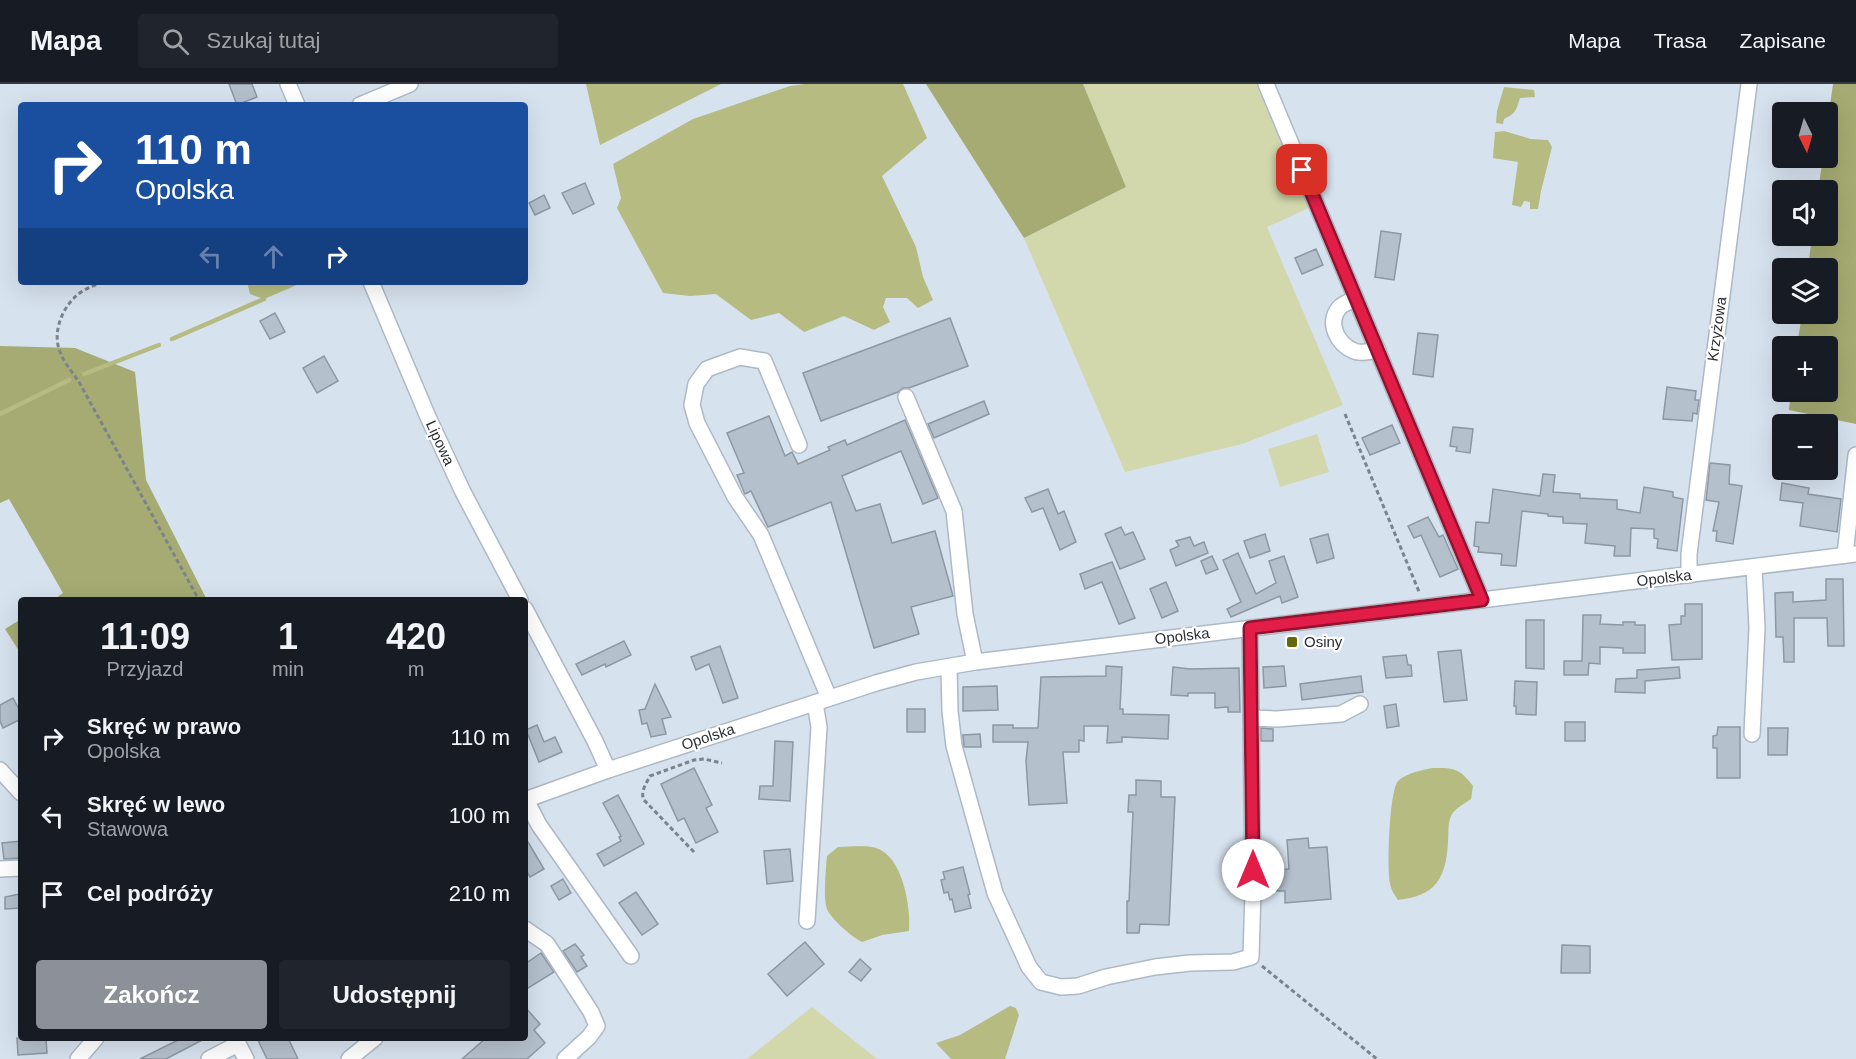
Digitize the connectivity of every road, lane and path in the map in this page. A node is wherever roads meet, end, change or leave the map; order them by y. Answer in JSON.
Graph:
{"nodes":[{"id":1,"x":288,"y":84,"type":"edge"},
{"id":2,"x":410,"y":84,"type":"edge"},
{"id":3,"x":1266,"y":84,"type":"edge"},
{"id":4,"x":1749,"y":84,"type":"edge"},
{"id":5,"x":296,"y":102,"type":"edge"},
{"id":6,"x":367,"y":102,"type":"edge"},
{"id":7,"x":96,"y":285,"type":"edge"},
{"id":8,"x":371,"y":285,"type":"edge"},
{"id":9,"x":1356,"y":299,"type":"junction"},
{"id":10,"x":1378,"y":350,"type":"junction"},
{"id":11,"x":906,"y":397,"type":"dead end"},
{"id":12,"x":1345,"y":414,"type":"dead end"},
{"id":13,"x":799,"y":445,"type":"dead end"},
{"id":14,"x":1856,"y":455,"type":"edge"},
{"id":15,"x":1850,"y":555,"type":"edge"},
{"id":16,"x":1754,"y":567,"type":"junction"},
{"id":17,"x":1689,"y":574,"type":"junction"},
{"id":18,"x":197,"y":597,"type":"edge"},
{"id":19,"x":518,"y":597,"type":"edge"},
{"id":20,"x":1422,"y":598,"type":"dead end"},
{"id":21,"x":1482,"y":600,"type":"junction"},
{"id":22,"x":528,"y":615,"type":"edge"},
{"id":23,"x":1250,"y":628,"type":"junction"},
{"id":24,"x":975,"y":662,"type":"junction"},
{"id":25,"x":949,"y":667,"type":"junction"},
{"id":26,"x":822,"y":700,"type":"junction"},
{"id":27,"x":1360,"y":704,"type":"dead end"},
{"id":28,"x":1252,"y":718,"type":"junction"},
{"id":29,"x":1752,"y":734,"type":"dead end"},
{"id":30,"x":722,"y":763,"type":"dead end"},
{"id":31,"x":608,"y":770,"type":"junction"},
{"id":32,"x":1,"y":772,"type":"edge"},
{"id":33,"x":18,"y":787,"type":"edge"},
{"id":34,"x":528,"y":799,"type":"edge"},
{"id":35,"x":528,"y":805,"type":"edge"},
{"id":36,"x":694,"y":852,"type":"dead end"},
{"id":37,"x":18,"y":867,"type":"edge"},
{"id":38,"x":0,"y":869,"type":"edge"},
{"id":39,"x":807,"y":921,"type":"dead end"},
{"id":40,"x":528,"y":931,"type":"edge"},
{"id":41,"x":631,"y":956,"type":"dead end"},
{"id":42,"x":1251,"y":957,"type":"junction"},
{"id":43,"x":93,"y":1041,"type":"edge"},
{"id":44,"x":236,"y":1041,"type":"edge"},
{"id":45,"x":371,"y":1041,"type":"edge"},
{"id":46,"x":78,"y":1059,"type":"edge"},
{"id":47,"x":209,"y":1059,"type":"edge"},
{"id":48,"x":246,"y":1059,"type":"edge"},
{"id":49,"x":348,"y":1059,"type":"edge"},
{"id":50,"x":565,"y":1059,"type":"edge"},
{"id":51,"x":1377,"y":1059,"type":"edge"}],
"edges":[{"from":1,"to":5,"type":"street"},
{"from":2,"to":6,"type":"street"},
{"from":3,"to":9,"type":"street"},
{"from":4,"to":17,"type":"street","name":"Krzyżowa"},
{"from":7,"to":18,"type":"path"},
{"from":8,"to":19,"type":"street","name":"Lipowa"},
{"from":9,"to":10,"type":"street"},
{"from":9,"to":10,"type":"street"},
{"from":10,"to":21,"type":"street"},
{"from":11,"to":24,"type":"street"},
{"from":12,"to":20,"type":"path"},
{"from":13,"to":26,"type":"street"},
{"from":14,"to":15,"type":"street"},
{"from":15,"to":16,"type":"street","name":"Opolska"},
{"from":16,"to":17,"type":"street","name":"Opolska"},
{"from":16,"to":29,"type":"street"},
{"from":17,"to":21,"type":"street","name":"Opolska"},
{"from":21,"to":23,"type":"street","name":"Opolska"},
{"from":22,"to":31,"type":"street"},
{"from":23,"to":24,"type":"street","name":"Opolska"},
{"from":23,"to":28,"type":"street"},
{"from":24,"to":25,"type":"street","name":"Opolska"},
{"from":25,"to":26,"type":"street","name":"Opolska"},
{"from":25,"to":42,"type":"street"},
{"from":26,"to":31,"type":"street","name":"Opolska"},
{"from":26,"to":39,"type":"street"},
{"from":27,"to":28,"type":"street"},
{"from":28,"to":42,"type":"street"},
{"from":30,"to":36,"type":"path"},
{"from":31,"to":34,"type":"street","name":"Opolska"},
{"from":32,"to":33,"type":"street"},
{"from":35,"to":41,"type":"street"},
{"from":37,"to":38,"type":"street"},
{"from":40,"to":50,"type":"street"},
{"from":42,"to":51,"type":"path"},
{"from":43,"to":46,"type":"street"},
{"from":44,"to":47,"type":"street"},
{"from":44,"to":48,"type":"street"},
{"from":45,"to":49,"type":"street"}]}
